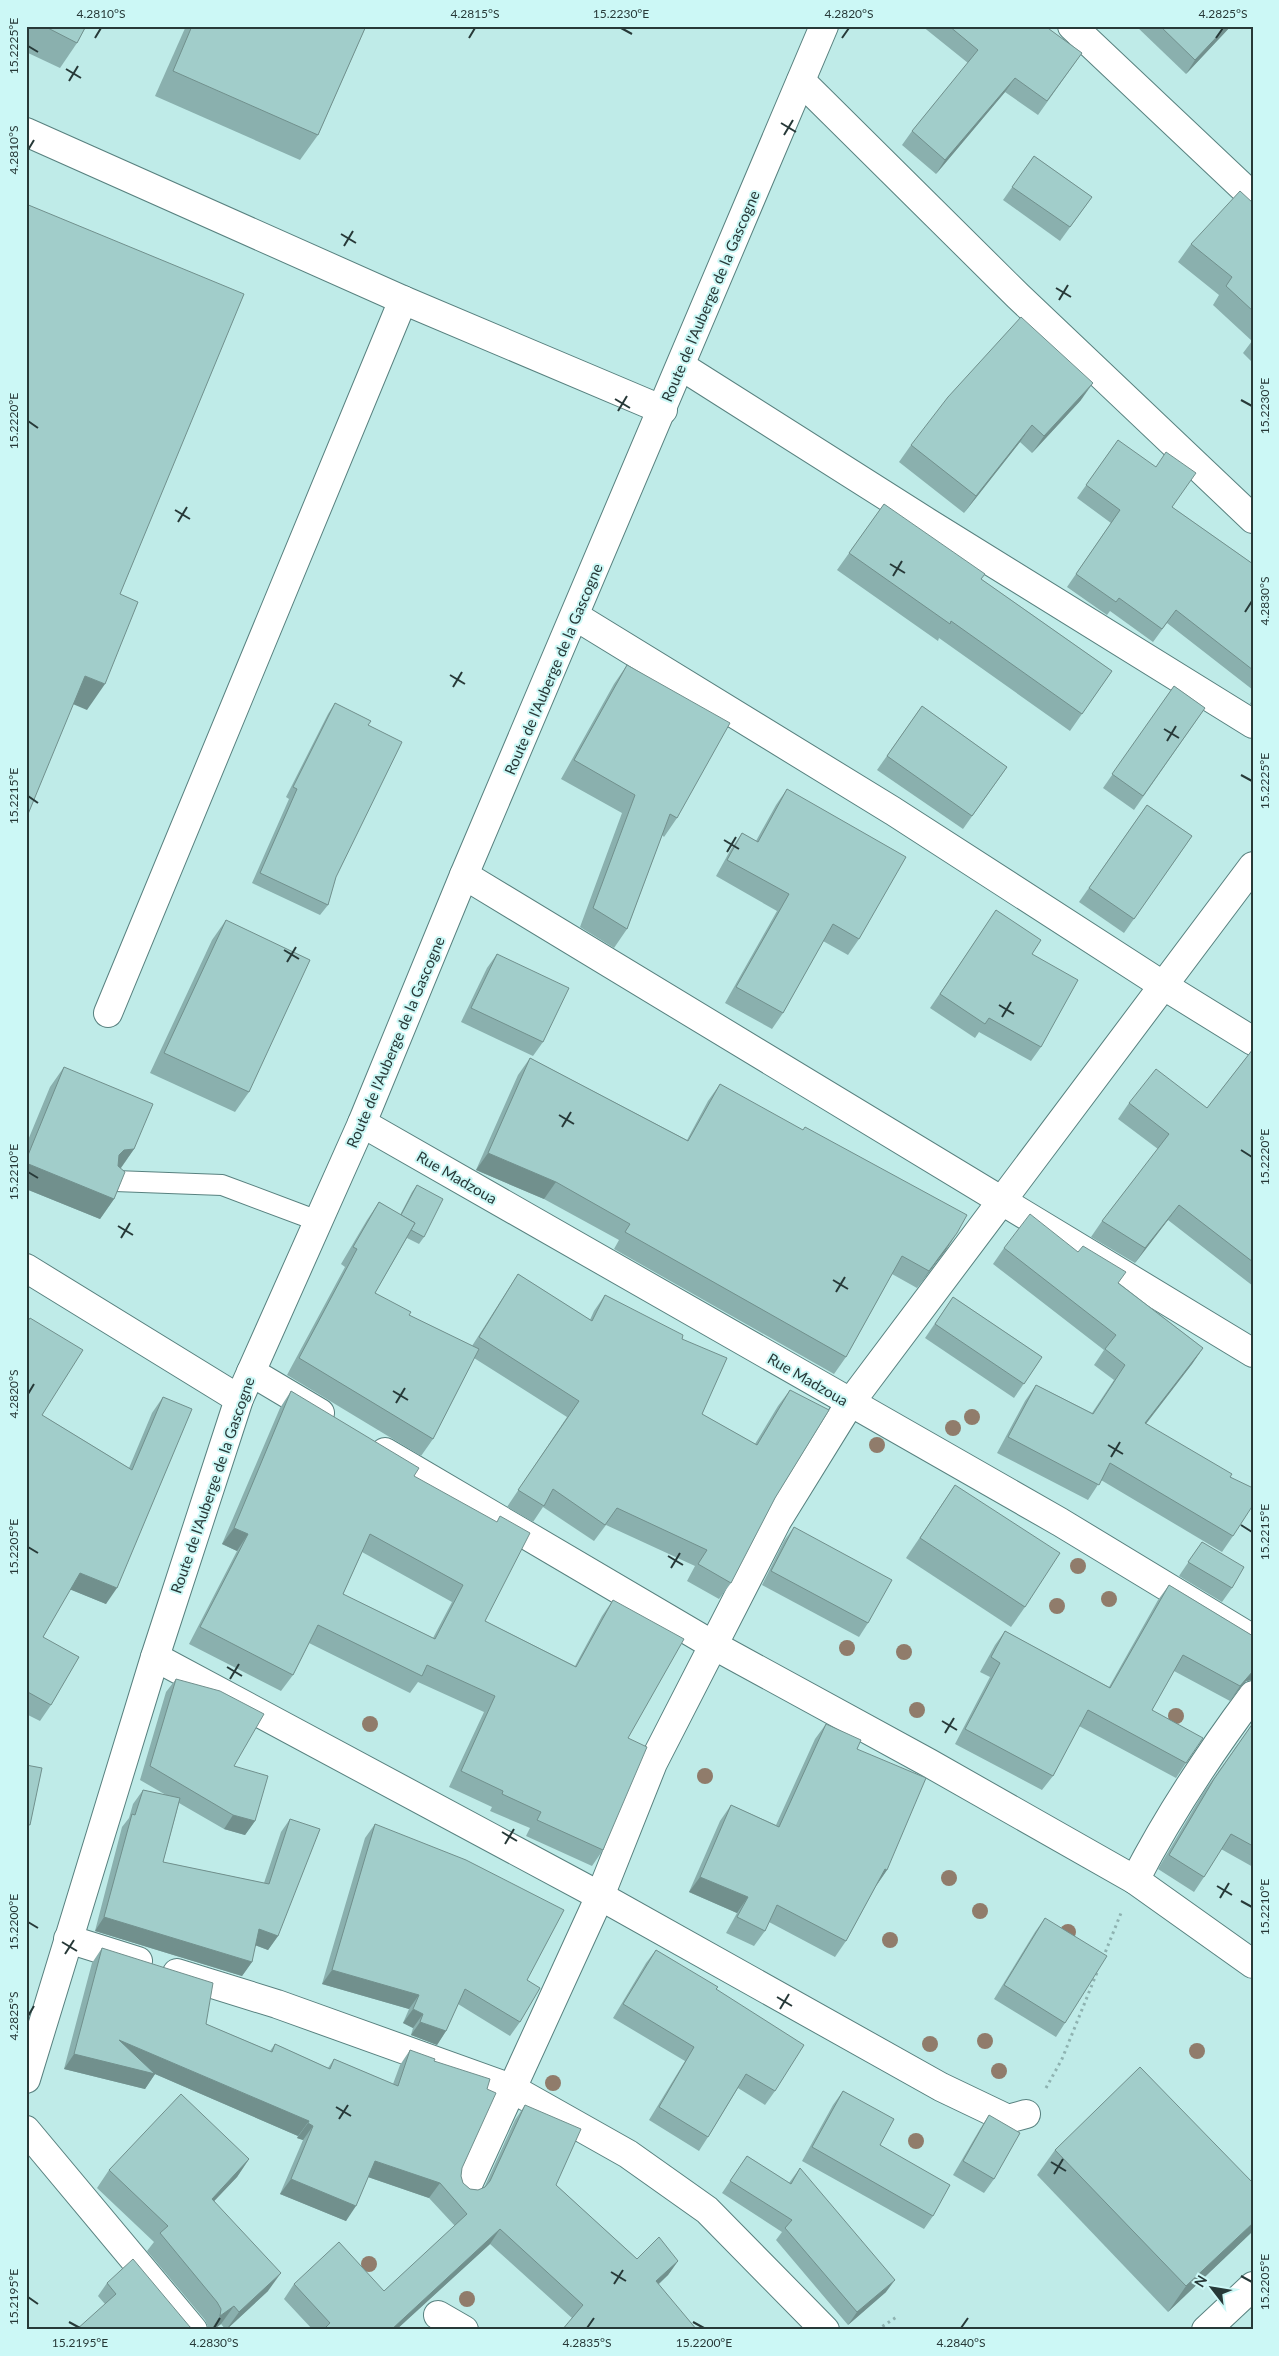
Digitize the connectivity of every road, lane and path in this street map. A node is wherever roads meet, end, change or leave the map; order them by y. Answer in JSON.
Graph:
{"nodes":[{"id":1,"x":824,"y":26,"type":"edge"},
{"id":2,"x":1072,"y":26,"type":"edge"},
{"id":3,"x":801,"y":81,"type":"junction"},
{"id":4,"x":26,"y":132,"type":"edge"},
{"id":5,"x":1253,"y":197,"type":"edge"},
{"id":6,"x":403,"y":300,"type":"junction"},
{"id":7,"x":681,"y":366,"type":"junction"},
{"id":8,"x":663,"y":410,"type":"junction"},
{"id":9,"x":1253,"y":519,"type":"edge"},
{"id":10,"x":575,"y":616,"type":"junction"},
{"id":11,"x":1253,"y":724,"type":"edge"},
{"id":12,"x":1253,"y":866,"type":"edge"},
{"id":13,"x":464,"y":875,"type":"junction"},
{"id":14,"x":1164,"y":986,"type":"junction"},
{"id":15,"x":108,"y":1013,"type":"dead end"},
{"id":16,"x":1253,"y":1041,"type":"edge"},
{"id":17,"x":362,"y":1123,"type":"junction"},
{"id":18,"x":115,"y":1181,"type":"edge"},
{"id":19,"x":1002,"y":1200,"type":"junction"},
{"id":20,"x":318,"y":1221,"type":"junction"},
{"id":21,"x":26,"y":1268,"type":"edge"},
{"id":22,"x":1253,"y":1353,"type":"edge"},
{"id":23,"x":251,"y":1372,"type":"junction"},
{"id":24,"x":239,"y":1399,"type":"junction"},
{"id":25,"x":850,"y":1403,"type":"junction"},
{"id":26,"x":342,"y":1426,"type":"edge"},
{"id":27,"x":366,"y":1441,"type":"edge"},
{"id":28,"x":1253,"y":1639,"type":"edge"},
{"id":29,"x":713,"y":1645,"type":"junction"},
{"id":30,"x":154,"y":1657,"type":"junction"},
{"id":31,"x":1253,"y":1695,"type":"edge"},
{"id":32,"x":1134,"y":1880,"type":"junction"},
{"id":33,"x":600,"y":1896,"type":"junction"},
{"id":34,"x":68,"y":1939,"type":"junction"},
{"id":35,"x":1102,"y":1960,"type":"edge"},
{"id":36,"x":1253,"y":1964,"type":"edge"},
{"id":37,"x":1098,"y":1969,"type":"edge"},
{"id":38,"x":26,"y":2079,"type":"edge"},
{"id":39,"x":511,"y":2088,"type":"junction"},
{"id":40,"x":1026,"y":2114,"type":"joint"},
{"id":41,"x":26,"y":2130,"type":"edge"},
{"id":42,"x":466,"y":2189,"type":"edge"},
{"id":43,"x":1253,"y":2286,"type":"edge"},
{"id":44,"x":438,"y":2315,"type":"dead end"},
{"id":45,"x":898,"y":2316,"type":"dead end"},
{"id":46,"x":193,"y":2330,"type":"edge"},
{"id":47,"x":464,"y":2330,"type":"edge"},
{"id":48,"x":825,"y":2330,"type":"edge"},
{"id":49,"x":877,"y":2330,"type":"edge"},
{"id":50,"x":1206,"y":2330,"type":"edge"}],
"edges":[{"from":1,"to":3,"type":"street","name":"Route de l'Auberge de la Gascogne"},
{"from":2,"to":5,"type":"street"},
{"from":3,"to":7,"type":"street","name":"Route de l'Auberge de la Gascogne"},
{"from":3,"to":9,"type":"street"},
{"from":4,"to":6,"type":"street"},
{"from":6,"to":8,"type":"street"},
{"from":6,"to":15,"type":"street"},
{"from":7,"to":8,"type":"street","name":"Route de l'Auberge de la Gascogne"},
{"from":7,"to":11,"type":"street"},
{"from":8,"to":10,"type":"street","name":"Route de l'Auberge de la Gascogne"},
{"from":10,"to":13,"type":"street","name":"Route de l'Auberge de la Gascogne"},
{"from":10,"to":14,"type":"street"},
{"from":12,"to":14,"type":"street"},
{"from":13,"to":17,"type":"street","name":"Route de l'Auberge de la Gascogne"},
{"from":13,"to":19,"type":"street"},
{"from":14,"to":16,"type":"street"},
{"from":14,"to":19,"type":"street"},
{"from":17,"to":20,"type":"street","name":"Route de l'Auberge de la Gascogne"},
{"from":17,"to":25,"type":"street","name":"Rue Madzoua"},
{"from":18,"to":20,"type":"lane"},
{"from":19,"to":22,"type":"street"},
{"from":19,"to":25,"type":"street"},
{"from":20,"to":23,"type":"street","name":"Route de l'Auberge de la Gascogne"},
{"from":21,"to":24,"type":"street"},
{"from":23,"to":24,"type":"street","name":"Route de l'Auberge de la Gascogne"},
{"from":23,"to":26,"type":"street"},
{"from":24,"to":30,"type":"street","name":"Route de l'Auberge de la Gascogne"},
{"from":25,"to":28,"type":"street","name":"Rue Madzoua"},
{"from":25,"to":29,"type":"street"},
{"from":27,"to":29,"type":"street"},
{"from":29,"to":32,"type":"street"},
{"from":29,"to":33,"type":"street"},
{"from":30,"to":33,"type":"street"},
{"from":30,"to":34,"type":"street","name":"Route de l'Auberge de la Gascogne"},
{"from":31,"to":32,"type":"street"},
{"from":32,"to":35,"type":"path"},
{"from":32,"to":36,"type":"street"},
{"from":33,"to":39,"type":"street"},
{"from":33,"to":40,"type":"street"},
{"from":34,"to":38,"type":"street","name":"Route de l'Auberge de la Gascogne"},
{"from":34,"to":39,"type":"street"},
{"from":37,"to":40,"type":"path"},
{"from":39,"to":42,"type":"street"},
{"from":39,"to":48,"type":"street"},
{"from":41,"to":46,"type":"street"},
{"from":43,"to":50,"type":"street"},
{"from":44,"to":47,"type":"street"},
{"from":45,"to":49,"type":"path"}]}
